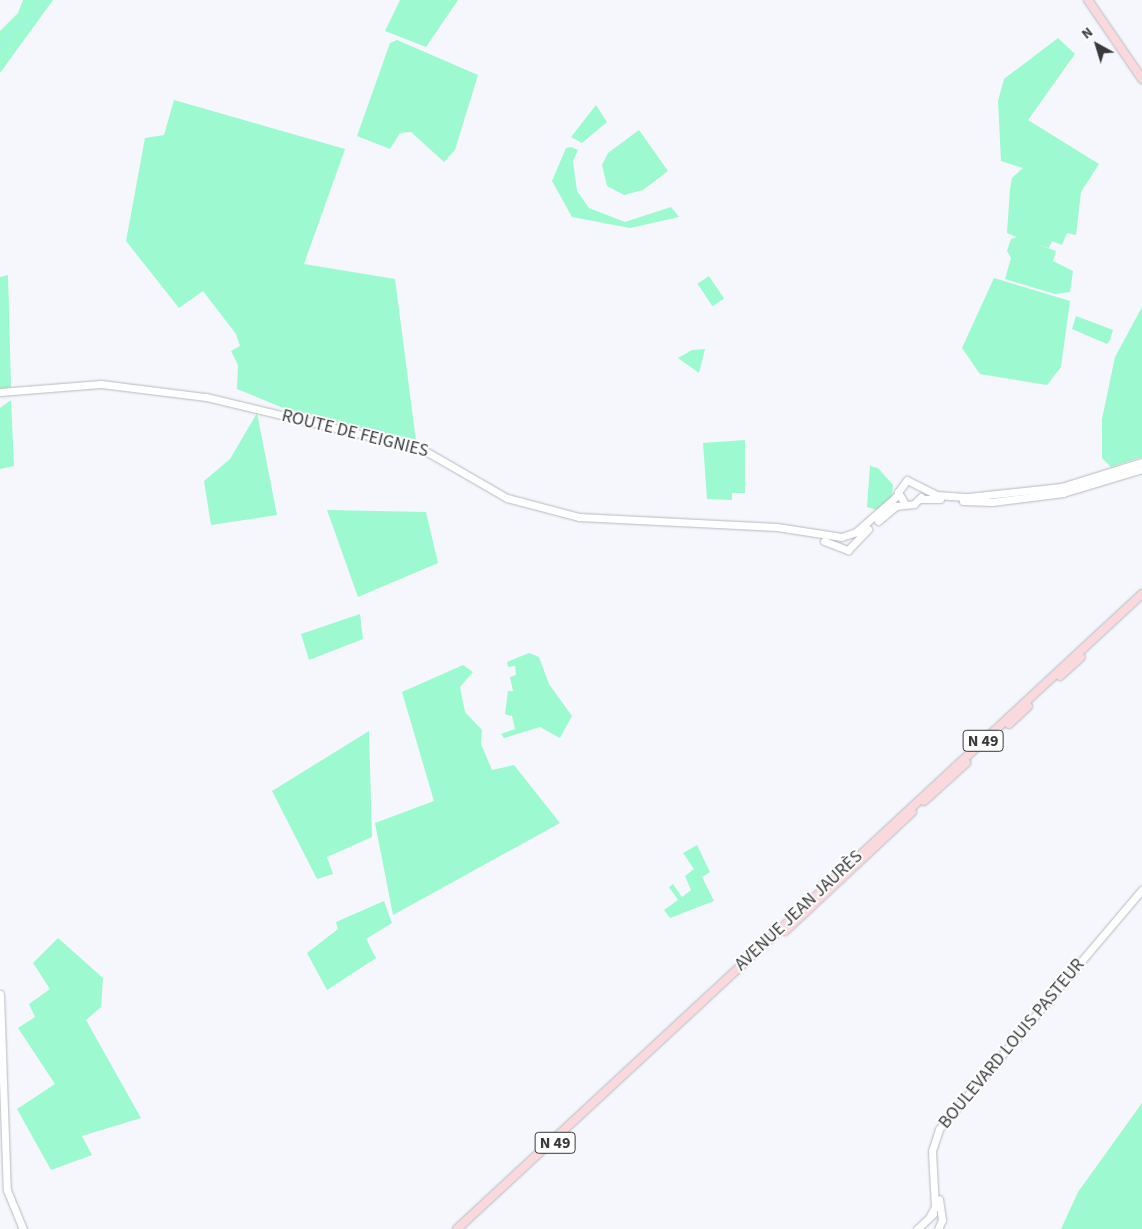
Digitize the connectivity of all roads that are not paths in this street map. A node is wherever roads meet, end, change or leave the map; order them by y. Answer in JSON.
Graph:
{"nodes":[{"id":1,"x":1088,"y":0,"type":"edge"},
{"id":2,"x":1142,"y":79,"type":"edge"},
{"id":3,"x":0,"y":392,"type":"edge"},
{"id":4,"x":1142,"y":462,"type":"edge"},
{"id":5,"x":1142,"y":468,"type":"edge"},
{"id":6,"x":922,"y":487,"type":"junction"},
{"id":7,"x":898,"y":495,"type":"junction"},
{"id":8,"x":920,"y":500,"type":"junction"},
{"id":9,"x":905,"y":504,"type":"junction"},
{"id":10,"x":849,"y":536,"type":"junction"},
{"id":11,"x":840,"y":541,"type":"junction"},
{"id":12,"x":854,"y":543,"type":"junction"},
{"id":13,"x":1142,"y":594,"type":"edge"},
{"id":14,"x":1142,"y":600,"type":"edge"},
{"id":15,"x":1142,"y":890,"type":"edge"},
{"id":16,"x":0,"y":994,"type":"edge"},
{"id":17,"x":545,"y":1149,"type":"junction"},
{"id":18,"x":932,"y":1169,"type":"junction"},
{"id":19,"x":930,"y":1216,"type":"junction"},
{"id":20,"x":940,"y":1216,"type":"junction"},
{"id":21,"x":23,"y":1229,"type":"edge"},
{"id":22,"x":456,"y":1229,"type":"edge"},
{"id":23,"x":463,"y":1229,"type":"edge"},
{"id":24,"x":917,"y":1229,"type":"edge"},
{"id":25,"x":938,"y":1229,"type":"edge"}],
"edges":[{"from":1,"to":2,"type":"main road"},
{"from":3,"to":11,"type":"street","name":"ROUTE DE FEIGNIES"},
{"from":4,"to":6,"type":"street"},
{"from":5,"to":8,"type":"street"},
{"from":6,"to":7,"type":"street"},
{"from":6,"to":8,"type":"street"},
{"from":7,"to":9,"type":"street"},
{"from":7,"to":10,"type":"street"},
{"from":8,"to":9,"type":"street"},
{"from":9,"to":12,"type":"street"},
{"from":10,"to":11,"type":"street"},
{"from":10,"to":12,"type":"street"},
{"from":11,"to":12,"type":"street"},
{"from":13,"to":17,"type":"main road","name":"AVENUE JEAN JAURÈS","number":"N 49"},
{"from":14,"to":17,"type":"main road","name":"AVENUE JEAN JAURÈS","number":"N 49"},
{"from":15,"to":18,"type":"street","name":"BOULEVARD LOUIS PASTEUR"},
{"from":16,"to":21,"type":"street"},
{"from":17,"to":22,"type":"main road","name":"AVENUE JEAN JAURÈS","number":"N 49"},
{"from":17,"to":23,"type":"main road","name":"AVENUE JEAN JAURÈS","number":"N 49"},
{"from":18,"to":19,"type":"street","name":"BOULEVARD LOUIS PASTEUR"},
{"from":18,"to":20,"type":"street"},
{"from":19,"to":20,"type":"street"},
{"from":19,"to":24,"type":"street"},
{"from":20,"to":25,"type":"street"}]}
